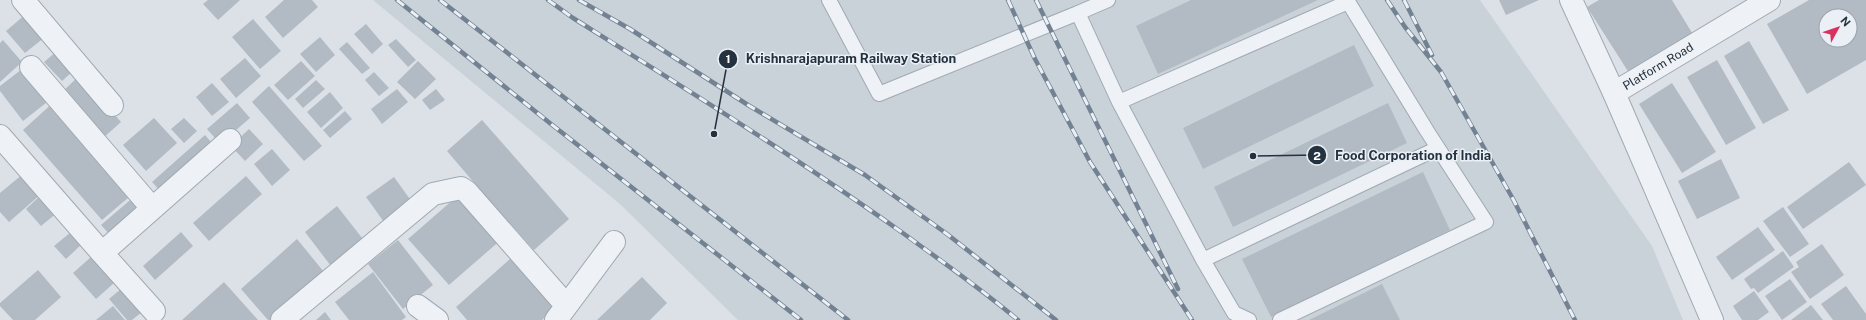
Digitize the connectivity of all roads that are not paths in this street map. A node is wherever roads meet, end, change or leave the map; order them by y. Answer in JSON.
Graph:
{"nodes":[{"id":1,"x":23,"y":0,"type":"edge"},
{"id":2,"x":829,"y":0,"type":"edge"},
{"id":3,"x":1108,"y":0,"type":"edge"},
{"id":4,"x":1571,"y":0,"type":"edge"},
{"id":5,"x":1769,"y":0,"type":"edge"},
{"id":6,"x":1348,"y":1,"type":"edge"},
{"id":7,"x":1078,"y":13,"type":"junction"},
{"id":8,"x":31,"y":67,"type":"dead end"},
{"id":9,"x":1614,"y":93,"type":"junction"},
{"id":10,"x":1119,"y":102,"type":"junction"},
{"id":11,"x":112,"y":105,"type":"dead end"},
{"id":12,"x":0,"y":136,"type":"edge"},
{"id":13,"x":230,"y":140,"type":"dead end"},
{"id":14,"x":1438,"y":148,"type":"junction"},
{"id":15,"x":152,"y":208,"type":"junction"},
{"id":16,"x":614,"y":242,"type":"dead end"},
{"id":17,"x":102,"y":253,"type":"junction"},
{"id":18,"x":1203,"y":260,"type":"junction"},
{"id":19,"x":418,"y":306,"type":"dead end"},
{"id":20,"x":154,"y":311,"type":"dead end"},
{"id":21,"x":561,"y":313,"type":"edge"},
{"id":22,"x":282,"y":320,"type":"edge"},
{"id":23,"x":436,"y":320,"type":"edge"},
{"id":24,"x":1249,"y":320,"type":"edge"},
{"id":25,"x":1280,"y":320,"type":"edge"},
{"id":26,"x":1712,"y":320,"type":"edge"}],
"edges":[{"from":1,"to":11,"type":"street"},
{"from":2,"to":7,"type":"lane"},
{"from":3,"to":7,"type":"lane"},
{"from":4,"to":9,"type":"street","name":"Platform Road"},
{"from":5,"to":9,"type":"street","name":"Platform Road"},
{"from":6,"to":10,"type":"lane"},
{"from":6,"to":14,"type":"lane"},
{"from":7,"to":10,"type":"lane"},
{"from":8,"to":15,"type":"street"},
{"from":9,"to":26,"type":"street"},
{"from":10,"to":18,"type":"lane"},
{"from":12,"to":17,"type":"street"},
{"from":13,"to":15,"type":"street"},
{"from":14,"to":18,"type":"lane"},
{"from":14,"to":25,"type":"lane"},
{"from":15,"to":17,"type":"street"},
{"from":16,"to":21,"type":"street"},
{"from":17,"to":20,"type":"street"},
{"from":18,"to":24,"type":"lane"},
{"from":19,"to":23,"type":"street"},
{"from":21,"to":22,"type":"street"}]}
